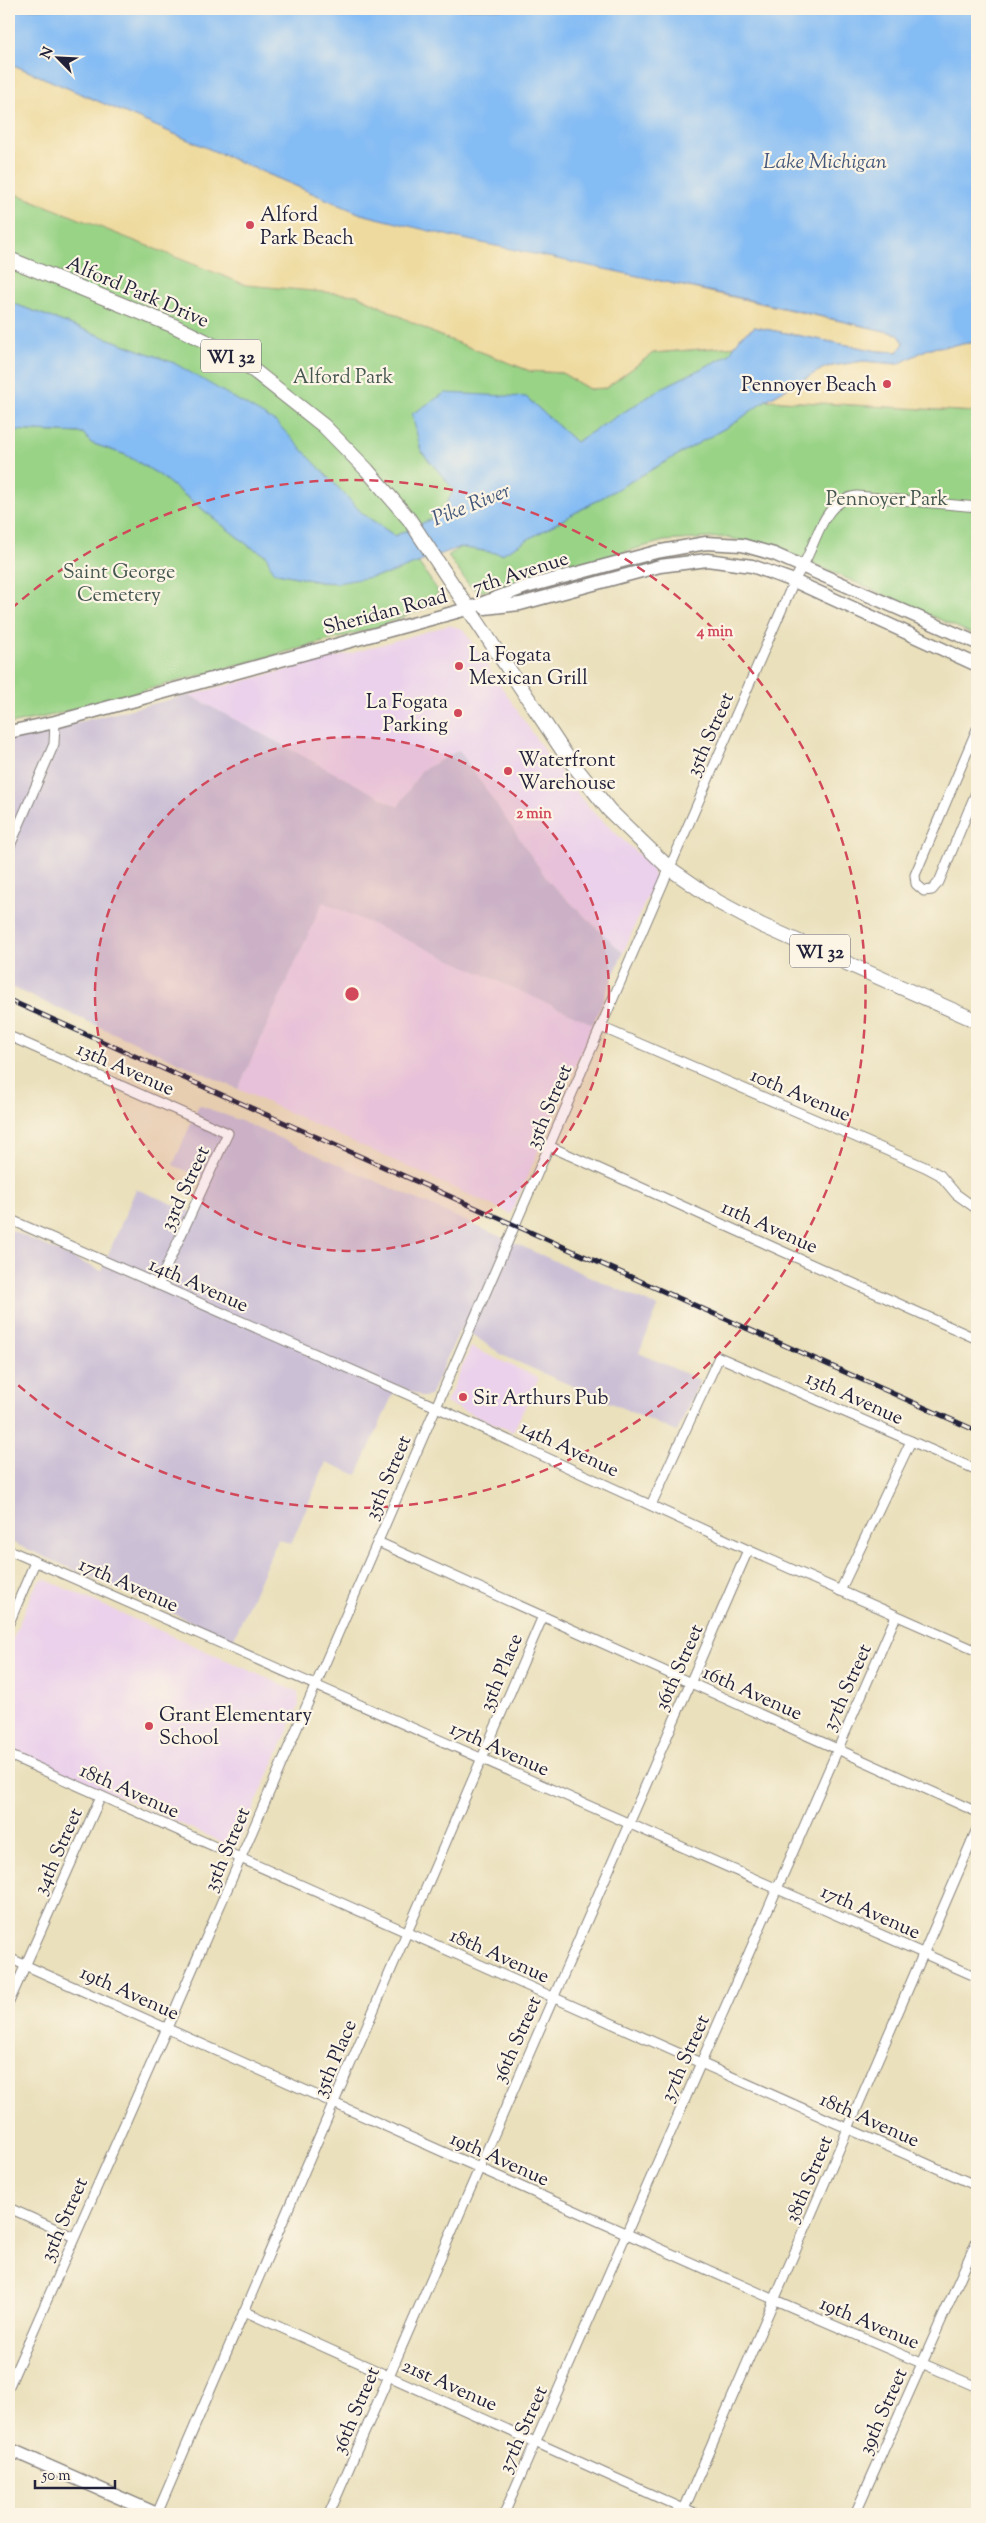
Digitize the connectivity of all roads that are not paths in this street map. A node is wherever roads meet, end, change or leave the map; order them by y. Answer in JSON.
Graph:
{"nodes":[{"id":1,"x":9,"y":259,"type":"edge"},
{"id":2,"x":977,"y":507,"type":"edge"},
{"id":3,"x":803,"y":565,"type":"junction"},
{"id":4,"x":794,"y":581,"type":"junction"},
{"id":5,"x":467,"y":609,"type":"junction"},
{"id":6,"x":977,"y":643,"type":"edge"},
{"id":7,"x":977,"y":665,"type":"edge"},
{"id":8,"x":55,"y":722,"type":"junction"},
{"id":9,"x":977,"y":729,"type":"edge"},
{"id":10,"x":9,"y":732,"type":"edge"},
{"id":11,"x":977,"y":790,"type":"edge"},
{"id":12,"x":9,"y":848,"type":"edge"},
{"id":13,"x":669,"y":868,"type":"junction"},
{"id":14,"x":977,"y":1021,"type":"edge"},
{"id":15,"x":601,"y":1027,"type":"junction"},
{"id":16,"x":9,"y":1036,"type":"edge"},
{"id":17,"x":228,"y":1133,"type":"joint"},
{"id":18,"x":549,"y":1146,"type":"junction"},
{"id":19,"x":977,"y":1209,"type":"edge"},
{"id":20,"x":9,"y":1219,"type":"edge"},
{"id":21,"x":158,"y":1285,"type":"junction"},
{"id":22,"x":977,"y":1339,"type":"edge"},
{"id":23,"x":436,"y":1407,"type":"junction"},
{"id":24,"x":910,"y":1441,"type":"junction"},
{"id":25,"x":977,"y":1470,"type":"edge"},
{"id":26,"x":651,"y":1505,"type":"junction"},
{"id":27,"x":378,"y":1542,"type":"junction"},
{"id":28,"x":9,"y":1550,"type":"edge"},
{"id":29,"x":748,"y":1550,"type":"junction"},
{"id":30,"x":35,"y":1562,"type":"junction"},
{"id":31,"x":840,"y":1591,"type":"junction"},
{"id":32,"x":543,"y":1616,"type":"junction"},
{"id":33,"x":896,"y":1616,"type":"junction"},
{"id":34,"x":9,"y":1623,"type":"edge"},
{"id":35,"x":977,"y":1651,"type":"edge"},
{"id":36,"x":690,"y":1682,"type":"junction"},
{"id":37,"x":316,"y":1686,"type":"junction"},
{"id":38,"x":838,"y":1749,"type":"junction"},
{"id":39,"x":9,"y":1755,"type":"edge"},
{"id":40,"x":482,"y":1759,"type":"junction"},
{"id":41,"x":101,"y":1796,"type":"junction"},
{"id":42,"x":977,"y":1812,"type":"edge"},
{"id":43,"x":629,"y":1824,"type":"junction"},
{"id":44,"x":977,"y":1829,"type":"edge"},
{"id":45,"x":241,"y":1858,"type":"junction"},
{"id":46,"x":777,"y":1889,"type":"junction"},
{"id":47,"x":407,"y":1932,"type":"junction"},
{"id":48,"x":924,"y":1954,"type":"junction"},
{"id":49,"x":9,"y":1958,"type":"edge"},
{"id":50,"x":25,"y":1965,"type":"junction"},
{"id":51,"x":977,"y":1977,"type":"edge"},
{"id":52,"x":554,"y":1998,"type":"junction"},
{"id":53,"x":9,"y":2002,"type":"edge"},
{"id":54,"x":167,"y":2028,"type":"junction"},
{"id":55,"x":701,"y":2063,"type":"junction"},
{"id":56,"x":334,"y":2103,"type":"junction"},
{"id":57,"x":848,"y":2129,"type":"junction"},
{"id":58,"x":479,"y":2168,"type":"junction"},
{"id":59,"x":977,"y":2186,"type":"edge"},
{"id":60,"x":9,"y":2208,"type":"edge"},
{"id":61,"x":626,"y":2234,"type":"junction"},
{"id":62,"x":74,"y":2237,"type":"junction"},
{"id":63,"x":977,"y":2240,"type":"edge"},
{"id":64,"x":775,"y":2300,"type":"junction"},
{"id":65,"x":244,"y":2311,"type":"junction"},
{"id":66,"x":922,"y":2363,"type":"junction"},
{"id":67,"x":389,"y":2376,"type":"junction"},
{"id":68,"x":9,"y":2386,"type":"edge"},
{"id":69,"x":977,"y":2387,"type":"edge"},
{"id":70,"x":535,"y":2442,"type":"junction"},
{"id":71,"x":9,"y":2449,"type":"edge"},
{"id":72,"x":683,"y":2512,"type":"edge"},
{"id":73,"x":157,"y":2514,"type":"edge"},
{"id":74,"x":329,"y":2514,"type":"edge"},
{"id":75,"x":504,"y":2514,"type":"edge"},
{"id":76,"x":695,"y":2514,"type":"edge"},
{"id":77,"x":855,"y":2514,"type":"edge"}],
"edges":[{"from":1,"to":5,"type":"main road","name":"Alford Park Drive","number":"WI 32"},
{"from":2,"to":3,"type":"street","name":"35th Street"},
{"from":3,"to":4,"type":"street","name":"35th Street"},
{"from":3,"to":5,"type":"street","name":"7th Avenue"},
{"from":3,"to":6,"type":"street","name":"7th Avenue"},
{"from":4,"to":5,"type":"street","name":"7th Avenue"},
{"from":4,"to":7,"type":"street","name":"7th Avenue"},
{"from":4,"to":13,"type":"street","name":"35th Street"},
{"from":5,"to":8,"type":"street","name":"Sheridan Road"},
{"from":5,"to":13,"type":"main road","name":"Sheridan Road","number":"WI 32"},
{"from":8,"to":10,"type":"street","name":"Sheridan Road"},
{"from":8,"to":12,"type":"street"},
{"from":9,"to":11,"type":"street"},
{"from":13,"to":14,"type":"main road","name":"Sheridan Road","number":"WI 32"},
{"from":13,"to":15,"type":"street","name":"35th Street"},
{"from":15,"to":18,"type":"street","name":"35th Street"},
{"from":15,"to":19,"type":"street","name":"10th Avenue"},
{"from":16,"to":17,"type":"street","name":"13th Avenue"},
{"from":17,"to":21,"type":"street","name":"33rd Street"},
{"from":18,"to":22,"type":"street","name":"11th Avenue"},
{"from":18,"to":23,"type":"street","name":"35th Street"},
{"from":20,"to":21,"type":"street","name":"14th Avenue"},
{"from":21,"to":23,"type":"street","name":"14th Avenue"},
{"from":23,"to":26,"type":"street","name":"14th Avenue"},
{"from":23,"to":27,"type":"street","name":"35th Street"},
{"from":24,"to":25,"type":"street","name":"13th Avenue"},
{"from":24,"to":26,"type":"street","name":"13th Avenue"},
{"from":24,"to":31,"type":"street"},
{"from":26,"to":29,"type":"street","name":"14th Avenue"},
{"from":27,"to":32,"type":"street","name":"16th Avenue"},
{"from":27,"to":37,"type":"street","name":"35th Street"},
{"from":28,"to":30,"type":"street","name":"17th Avenue"},
{"from":29,"to":31,"type":"street","name":"14th Avenue"},
{"from":29,"to":36,"type":"street","name":"36th Street"},
{"from":30,"to":34,"type":"street"},
{"from":30,"to":37,"type":"street","name":"17th Avenue"},
{"from":31,"to":33,"type":"street","name":"14th Avenue"},
{"from":32,"to":36,"type":"street","name":"16th Avenue"},
{"from":32,"to":40,"type":"street","name":"35th Place"},
{"from":33,"to":35,"type":"street","name":"14th Avenue"},
{"from":33,"to":38,"type":"street","name":"37th Street"},
{"from":36,"to":38,"type":"street","name":"16th Avenue"},
{"from":36,"to":43,"type":"street","name":"36th Street"},
{"from":37,"to":40,"type":"street","name":"17th Avenue"},
{"from":37,"to":45,"type":"street","name":"35th Street"},
{"from":38,"to":42,"type":"street","name":"16th Avenue"},
{"from":38,"to":46,"type":"street","name":"37th Street"},
{"from":39,"to":41,"type":"street","name":"18th Avenue"},
{"from":40,"to":43,"type":"street","name":"17th Avenue"},
{"from":40,"to":47,"type":"street","name":"35th Place"},
{"from":41,"to":45,"type":"street","name":"18th Avenue"},
{"from":41,"to":50,"type":"street","name":"34th Street"},
{"from":43,"to":46,"type":"street","name":"17th Avenue"},
{"from":43,"to":52,"type":"street","name":"36th Street"},
{"from":44,"to":48,"type":"street","name":"38th Street"},
{"from":45,"to":47,"type":"street","name":"18th Avenue"},
{"from":45,"to":54,"type":"street","name":"35th Street"},
{"from":46,"to":48,"type":"street","name":"17th Avenue"},
{"from":46,"to":55,"type":"street","name":"37th Street"},
{"from":47,"to":52,"type":"street","name":"18th Avenue"},
{"from":47,"to":56,"type":"street","name":"35th Place"},
{"from":48,"to":51,"type":"street","name":"17th Avenue"},
{"from":48,"to":57,"type":"street","name":"38th Street"},
{"from":49,"to":50,"type":"street","name":"19th Avenue"},
{"from":50,"to":53,"type":"street","name":"34th Street"},
{"from":50,"to":54,"type":"street","name":"19th Avenue"},
{"from":52,"to":55,"type":"street","name":"18th Avenue"},
{"from":52,"to":58,"type":"street","name":"36th Street"},
{"from":54,"to":56,"type":"street","name":"19th Avenue"},
{"from":54,"to":62,"type":"street","name":"35th Street"},
{"from":55,"to":57,"type":"street","name":"18th Avenue"},
{"from":55,"to":61,"type":"street","name":"37th Street"},
{"from":56,"to":58,"type":"street","name":"19th Avenue"},
{"from":56,"to":65,"type":"street","name":"35th Place"},
{"from":57,"to":59,"type":"street","name":"18th Avenue"},
{"from":57,"to":64,"type":"street","name":"38th Street"},
{"from":58,"to":61,"type":"street","name":"19th Avenue"},
{"from":58,"to":67,"type":"street","name":"36th Street"},
{"from":60,"to":62,"type":"street"},
{"from":61,"to":64,"type":"street","name":"19th Avenue"},
{"from":61,"to":70,"type":"street","name":"37th Street"},
{"from":62,"to":68,"type":"street","name":"35th Street"},
{"from":63,"to":66,"type":"street","name":"39th Street"},
{"from":64,"to":66,"type":"street","name":"19th Avenue"},
{"from":64,"to":72,"type":"street","name":"38th Street"},
{"from":65,"to":67,"type":"street","name":"21st Avenue"},
{"from":65,"to":73,"type":"street","name":"35th Place"},
{"from":66,"to":69,"type":"street","name":"19th Avenue"},
{"from":66,"to":77,"type":"street","name":"39th Street"},
{"from":67,"to":70,"type":"street","name":"21st Avenue"},
{"from":67,"to":74,"type":"street","name":"36th Street"},
{"from":70,"to":72,"type":"street","name":"21st Avenue"},
{"from":70,"to":75,"type":"street","name":"37th Street"},
{"from":71,"to":73,"type":"street"},
{"from":72,"to":76,"type":"street","name":"21st Avenue"}]}
